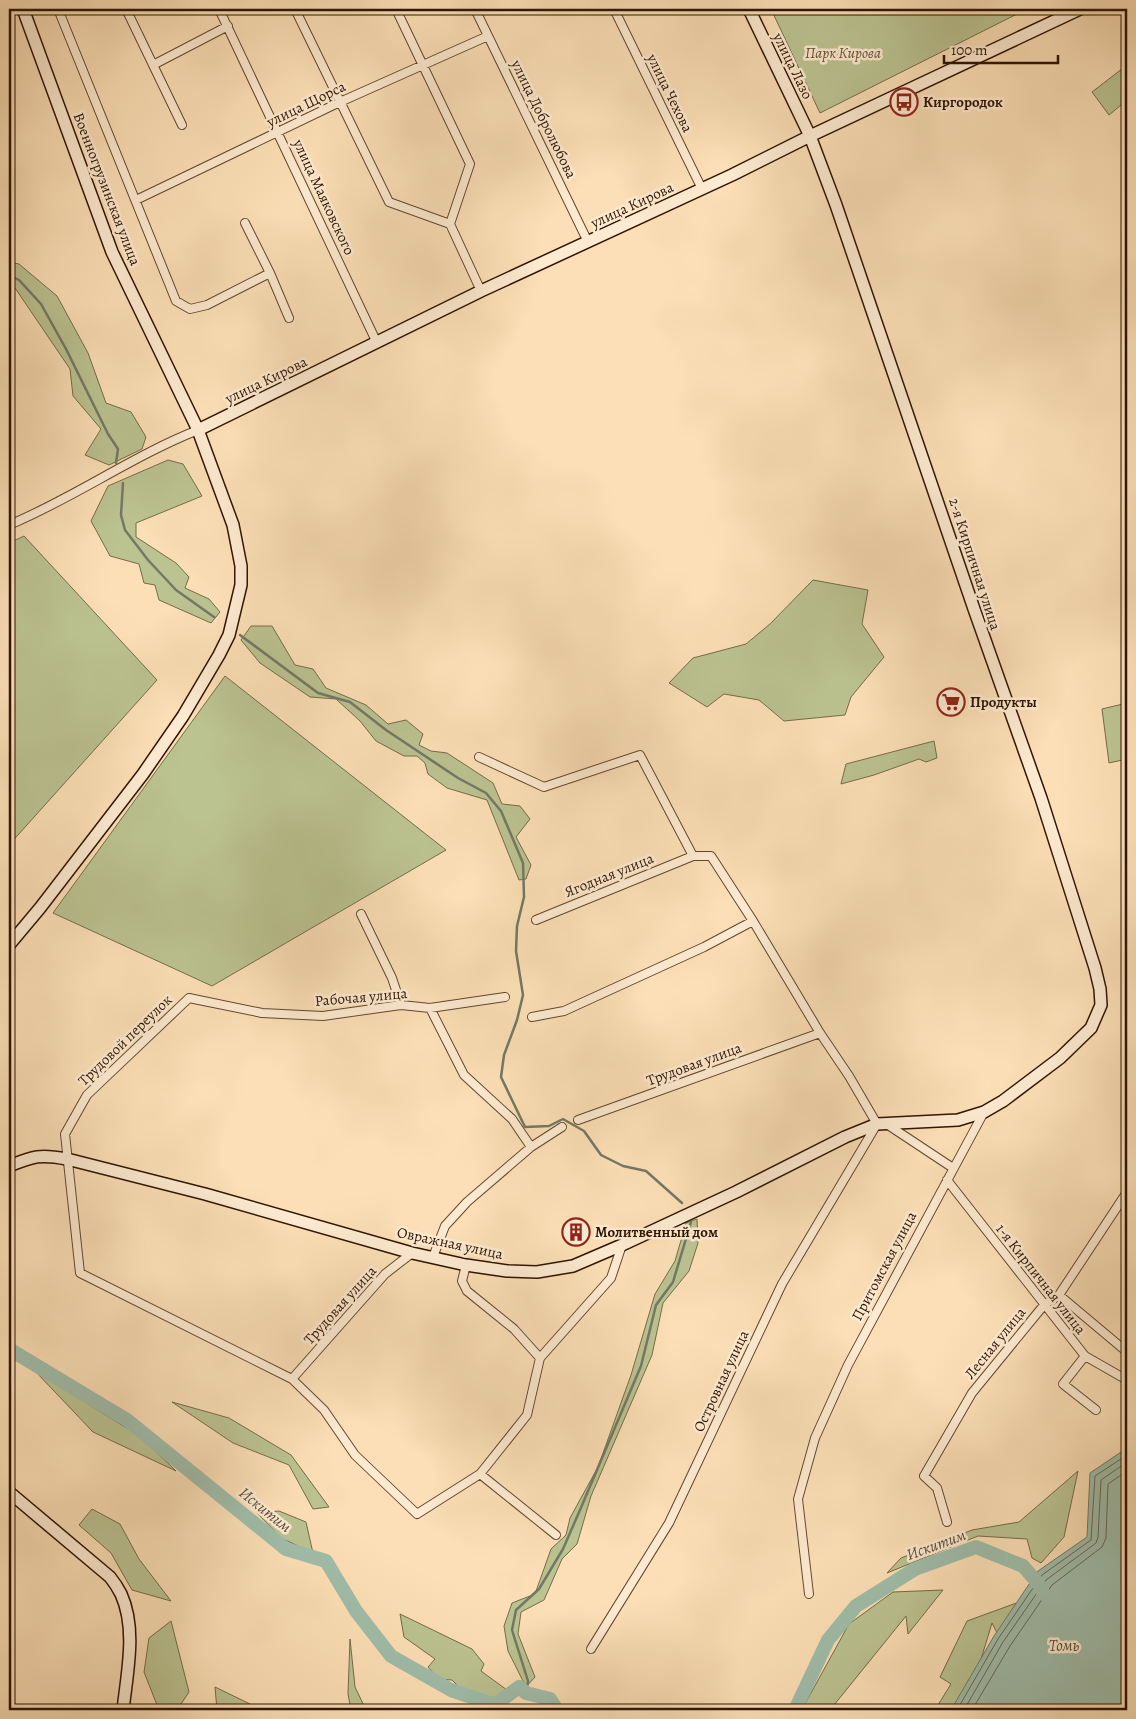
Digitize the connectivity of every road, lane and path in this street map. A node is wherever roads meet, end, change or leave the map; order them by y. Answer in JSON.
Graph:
{"nodes":[{"id":1,"x":23,"y":9,"type":"edge"},
{"id":2,"x":58,"y":9,"type":"edge"},
{"id":3,"x":219,"y":9,"type":"edge"},
{"id":4,"x":295,"y":9,"type":"edge"},
{"id":5,"x":396,"y":9,"type":"edge"},
{"id":6,"x":475,"y":9,"type":"edge"},
{"id":7,"x":614,"y":9,"type":"edge"},
{"id":8,"x":749,"y":9,"type":"edge"},
{"id":9,"x":1080,"y":9,"type":"edge"},
{"id":10,"x":127,"y":11,"type":"dead end"},
{"id":11,"x":228,"y":26,"type":"junction"},
{"id":12,"x":488,"y":36,"type":"junction"},
{"id":13,"x":153,"y":65,"type":"junction"},
{"id":14,"x":423,"y":65,"type":"junction"},
{"id":15,"x":340,"y":102,"type":"junction"},
{"id":16,"x":182,"y":124,"type":"dead end"},
{"id":17,"x":278,"y":133,"type":"junction"},
{"id":18,"x":810,"y":136,"type":"junction"},
{"id":19,"x":702,"y":189,"type":"junction"},
{"id":20,"x":136,"y":200,"type":"junction"},
{"id":21,"x":245,"y":223,"type":"dead end"},
{"id":22,"x":450,"y":224,"type":"junction"},
{"id":23,"x":588,"y":242,"type":"junction"},
{"id":24,"x":270,"y":273,"type":"junction"},
{"id":25,"x":481,"y":291,"type":"junction"},
{"id":26,"x":289,"y":318,"type":"dead end"},
{"id":27,"x":377,"y":343,"type":"junction"},
{"id":28,"x":198,"y":430,"type":"junction"},
{"id":29,"x":9,"y":525,"type":"edge"},
{"id":30,"x":479,"y":756,"type":"dead end"},
{"id":31,"x":693,"y":856,"type":"junction"},
{"id":32,"x":362,"y":914,"type":"dead end"},
{"id":33,"x":536,"y":920,"type":"dead end"},
{"id":34,"x":753,"y":921,"type":"junction"},
{"id":35,"x":9,"y":945,"type":"edge"},
{"id":36,"x":505,"y":997,"type":"dead end"},
{"id":37,"x":189,"y":998,"type":"joint"},
{"id":38,"x":401,"y":1005,"type":"junction"},
{"id":39,"x":430,"y":1008,"type":"junction"},
{"id":40,"x":532,"y":1017,"type":"dead end"},
{"id":41,"x":820,"y":1033,"type":"junction"},
{"id":42,"x":984,"y":1112,"type":"junction"},
{"id":43,"x":578,"y":1120,"type":"dead end"},
{"id":44,"x":881,"y":1124,"type":"junction"},
{"id":45,"x":562,"y":1127,"type":"dead end"},
{"id":46,"x":531,"y":1147,"type":"junction"},
{"id":47,"x":67,"y":1159,"type":"junction"},
{"id":48,"x":9,"y":1166,"type":"edge"},
{"id":49,"x":953,"y":1168,"type":"junction"},
{"id":50,"x":947,"y":1180,"type":"junction"},
{"id":51,"x":1127,"y":1192,"type":"edge"},
{"id":52,"x":622,"y":1245,"type":"junction"},
{"id":53,"x":412,"y":1253,"type":"junction"},
{"id":54,"x":433,"y":1257,"type":"junction"},
{"id":55,"x":466,"y":1265,"type":"junction"},
{"id":56,"x":1059,"y":1295,"type":"junction"},
{"id":57,"x":1044,"y":1305,"type":"junction"},
{"id":58,"x":1127,"y":1352,"type":"edge"},
{"id":59,"x":1085,"y":1356,"type":"junction"},
{"id":60,"x":540,"y":1358,"type":"junction"},
{"id":61,"x":292,"y":1379,"type":"junction"},
{"id":62,"x":1127,"y":1380,"type":"edge"},
{"id":63,"x":1096,"y":1410,"type":"dead end"},
{"id":64,"x":480,"y":1474,"type":"junction"},
{"id":65,"x":9,"y":1492,"type":"edge"},
{"id":66,"x":947,"y":1522,"type":"dead end"},
{"id":67,"x":556,"y":1535,"type":"dead end"},
{"id":68,"x":809,"y":1594,"type":"dead end"},
{"id":69,"x":591,"y":1649,"type":"dead end"},
{"id":70,"x":123,"y":1710,"type":"edge"}],
"edges":[{"from":1,"to":28,"type":"street","name":"Военногрузинская улица"},
{"from":2,"to":20,"type":"street"},
{"from":3,"to":11,"type":"street","name":"улица Маяковского"},
{"from":4,"to":15,"type":"street"},
{"from":5,"to":14,"type":"street"},
{"from":6,"to":12,"type":"street","name":"улица Добролюбова"},
{"from":7,"to":19,"type":"street","name":"улица Чехова"},
{"from":8,"to":18,"type":"street","name":"улица Лазо"},
{"from":9,"to":18,"type":"street","name":"улица Кирова"},
{"from":10,"to":13,"type":"street"},
{"from":11,"to":13,"type":"street"},
{"from":11,"to":17,"type":"street","name":"улица Маяковского"},
{"from":12,"to":14,"type":"street","name":"улица Щорса"},
{"from":12,"to":23,"type":"street","name":"улица Добролюбова"},
{"from":13,"to":16,"type":"street"},
{"from":14,"to":15,"type":"street","name":"улица Щорса"},
{"from":14,"to":22,"type":"street"},
{"from":15,"to":17,"type":"street","name":"улица Щорса"},
{"from":15,"to":22,"type":"street"},
{"from":17,"to":20,"type":"street","name":"улица Щорса"},
{"from":17,"to":27,"type":"street","name":"улица Маяковского"},
{"from":18,"to":19,"type":"street","name":"улица Кирова"},
{"from":18,"to":42,"type":"street","name":"2-я Кирпичная улица"},
{"from":19,"to":23,"type":"street","name":"улица Кирова"},
{"from":20,"to":24,"type":"street"},
{"from":21,"to":24,"type":"street"},
{"from":22,"to":25,"type":"street"},
{"from":23,"to":25,"type":"street","name":"улица Кирова"},
{"from":24,"to":26,"type":"street"},
{"from":25,"to":27,"type":"street","name":"улица Кирова"},
{"from":27,"to":28,"type":"street","name":"улица Кирова"},
{"from":28,"to":29,"type":"street"},
{"from":28,"to":35,"type":"street","name":"Военногрузинская улица"},
{"from":30,"to":31,"type":"street"},
{"from":31,"to":33,"type":"street","name":"Ягодная улица"},
{"from":31,"to":34,"type":"street"},
{"from":32,"to":38,"type":"street"},
{"from":34,"to":40,"type":"street"},
{"from":34,"to":41,"type":"street"},
{"from":36,"to":39,"type":"street","name":"Рабочая улица"},
{"from":37,"to":38,"type":"street","name":"Рабочая улица"},
{"from":37,"to":47,"type":"street","name":"Трудовой переулок"},
{"from":38,"to":39,"type":"street","name":"Рабочая улица"},
{"from":39,"to":46,"type":"street"},
{"from":41,"to":43,"type":"street","name":"Трудовая улица"},
{"from":41,"to":44,"type":"street"},
{"from":42,"to":44,"type":"street","name":"Овражная улица"},
{"from":42,"to":49,"type":"street","name":"Притомская улица"},
{"from":44,"to":49,"type":"street"},
{"from":44,"to":52,"type":"street","name":"Овражная улица"},
{"from":44,"to":69,"type":"street","name":"Островная улица"},
{"from":45,"to":46,"type":"street"},
{"from":46,"to":54,"type":"street"},
{"from":47,"to":48,"type":"street","name":"Овражная улица"},
{"from":47,"to":53,"type":"street","name":"Овражная улица"},
{"from":47,"to":61,"type":"street","name":"Трудовой переулок"},
{"from":49,"to":50,"type":"street","name":"Притомская улица"},
{"from":50,"to":57,"type":"street","name":"1-я Кирпичная улица"},
{"from":50,"to":68,"type":"street","name":"Притомская улица"},
{"from":51,"to":56,"type":"street","name":"Лесная улица"},
{"from":52,"to":55,"type":"street","name":"Овражная улица"},
{"from":52,"to":60,"type":"street"},
{"from":53,"to":54,"type":"street","name":"Овражная улица"},
{"from":53,"to":61,"type":"street","name":"Трудовая улица"},
{"from":54,"to":55,"type":"street","name":"Овражная улица"},
{"from":55,"to":60,"type":"street"},
{"from":56,"to":57,"type":"street","name":"Лесная улица"},
{"from":56,"to":58,"type":"street"},
{"from":57,"to":59,"type":"street","name":"1-я Кирпичная улица"},
{"from":57,"to":66,"type":"street","name":"Лесная улица"},
{"from":59,"to":62,"type":"street","name":"1-я Кирпичная улица"},
{"from":59,"to":63,"type":"street"},
{"from":60,"to":64,"type":"street"},
{"from":61,"to":64,"type":"street"},
{"from":64,"to":67,"type":"street"},
{"from":65,"to":70,"type":"street"}]}
